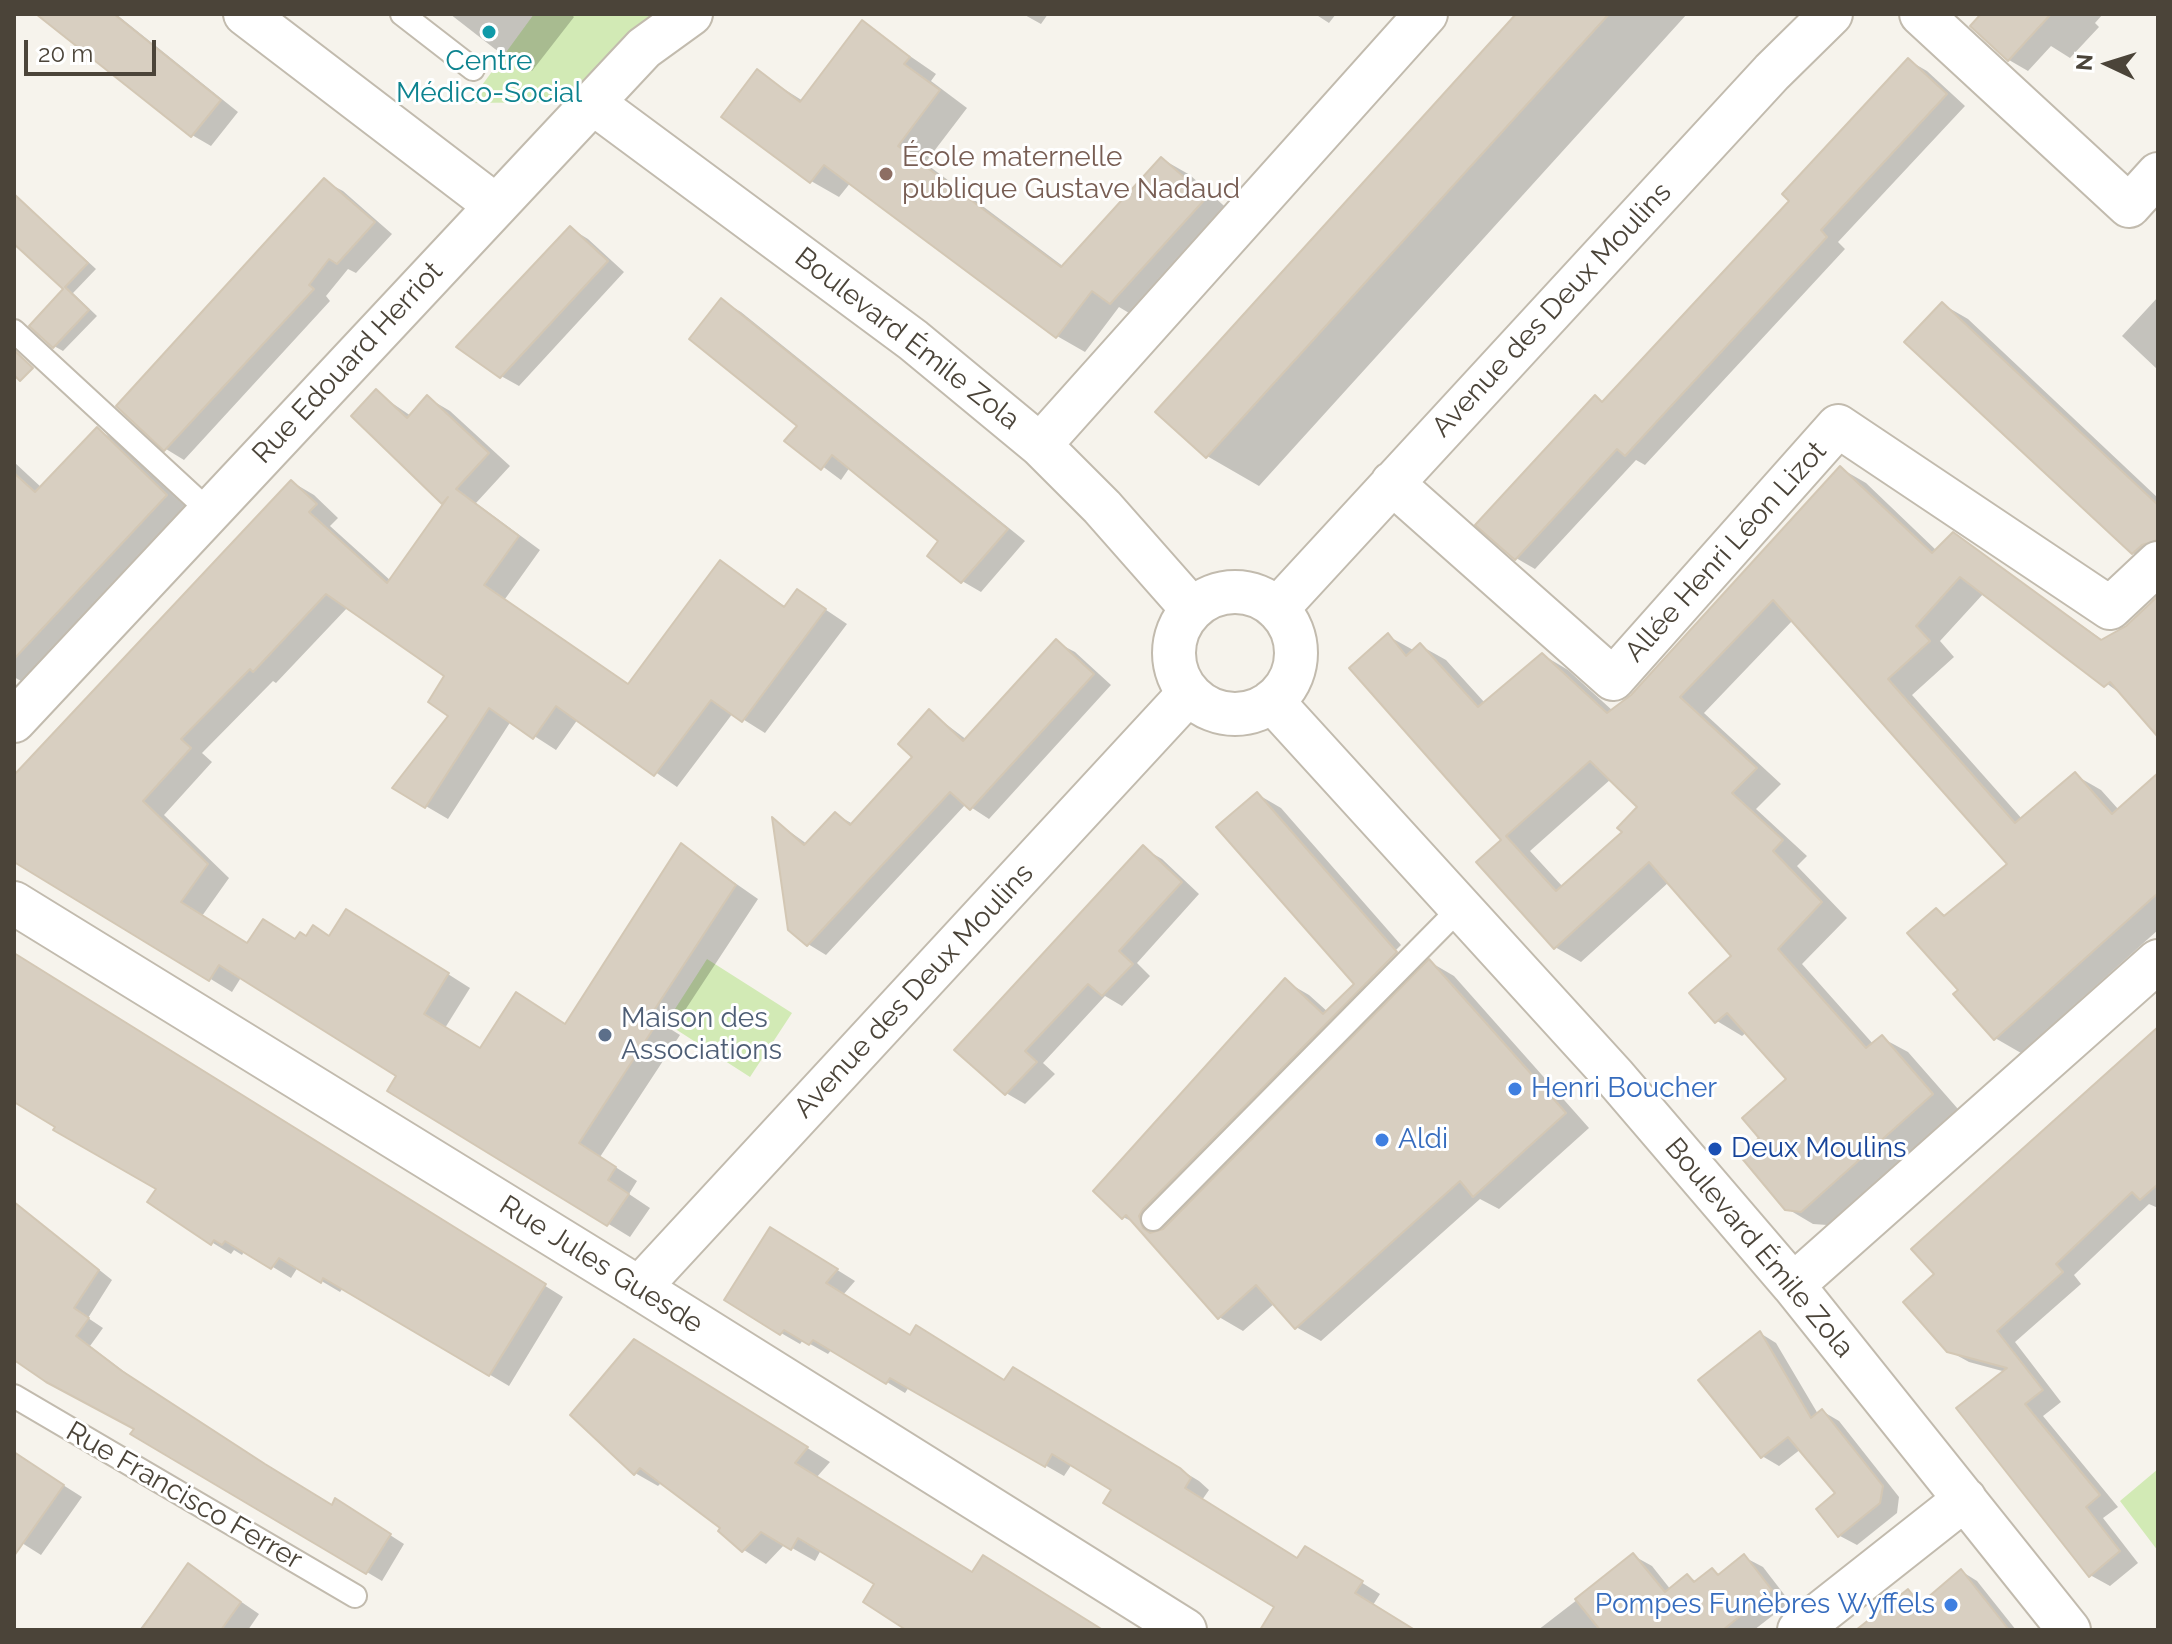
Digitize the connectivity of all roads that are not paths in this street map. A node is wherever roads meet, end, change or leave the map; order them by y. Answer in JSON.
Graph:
{"nodes":[{"id":1,"x":245,"y":14,"type":"edge"},
{"id":2,"x":402,"y":14,"type":"edge"},
{"id":3,"x":691,"y":14,"type":"edge"},
{"id":4,"x":1426,"y":14,"type":"edge"},
{"id":5,"x":1831,"y":14,"type":"edge"},
{"id":6,"x":1921,"y":14,"type":"edge"},
{"id":7,"x":473,"y":69,"type":"dead end"},
{"id":8,"x":593,"y":103,"type":"junction"},
{"id":9,"x":2158,"y":174,"type":"edge"},
{"id":10,"x":495,"y":205,"type":"junction"},
{"id":11,"x":14,"y":331,"type":"edge"},
{"id":12,"x":1040,"y":445,"type":"junction"},
{"id":13,"x":1392,"y":483,"type":"junction"},
{"id":14,"x":209,"y":511,"type":"junction"},
{"id":15,"x":2158,"y":563,"type":"edge"},
{"id":16,"x":1192,"y":609,"type":"junction"},
{"id":17,"x":1277,"y":609,"type":"junction"},
{"id":18,"x":1189,"y":693,"type":"junction"},
{"id":19,"x":1272,"y":701,"type":"junction"},
{"id":20,"x":14,"y":721,"type":"edge"},
{"id":21,"x":14,"y":903,"type":"edge"},
{"id":22,"x":1462,"y":906,"type":"junction"},
{"id":23,"x":2158,"y":961,"type":"edge"},
{"id":24,"x":1153,"y":1219,"type":"dead end"},
{"id":25,"x":1793,"y":1285,"type":"junction"},
{"id":26,"x":639,"y":1288,"type":"junction"},
{"id":27,"x":14,"y":1396,"type":"edge"},
{"id":28,"x":1965,"y":1499,"type":"junction"},
{"id":29,"x":355,"y":1596,"type":"dead end"},
{"id":30,"x":1185,"y":1630,"type":"edge"},
{"id":31,"x":1799,"y":1630,"type":"edge"},
{"id":32,"x":2069,"y":1630,"type":"edge"}],
"edges":[{"from":1,"to":10,"type":"street"},
{"from":2,"to":7,"type":"lane"},
{"from":3,"to":8,"type":"street","name":"Rue Edouard Herriot"},
{"from":4,"to":12,"type":"street"},
{"from":5,"to":13,"type":"street","name":"Avenue des Deux Moulins"},
{"from":6,"to":9,"type":"street"},
{"from":8,"to":10,"type":"street","name":"Rue Edouard Herriot"},
{"from":8,"to":12,"type":"street","name":"Boulevard Émile Zola"},
{"from":10,"to":14,"type":"street","name":"Rue Edouard Herriot"},
{"from":11,"to":14,"type":"lane"},
{"from":12,"to":16,"type":"street","name":"Boulevard Émile Zola"},
{"from":13,"to":15,"type":"street","name":"Allée Henri Léon Lizot"},
{"from":13,"to":17,"type":"street","name":"Avenue des Deux Moulins"},
{"from":14,"to":20,"type":"street","name":"Rue Edouard Herriot"},
{"from":16,"to":17,"type":"street"},
{"from":16,"to":18,"type":"street"},
{"from":17,"to":19,"type":"street"},
{"from":18,"to":19,"type":"street"},
{"from":18,"to":26,"type":"street","name":"Avenue des Deux Moulins"},
{"from":19,"to":22,"type":"street","name":"Boulevard Émile Zola"},
{"from":21,"to":26,"type":"street","name":"Rue Jules Guesde"},
{"from":22,"to":24,"type":"lane"},
{"from":22,"to":25,"type":"street","name":"Boulevard Émile Zola"},
{"from":23,"to":25,"type":"street"},
{"from":25,"to":28,"type":"street","name":"Boulevard Émile Zola"},
{"from":26,"to":30,"type":"street","name":"Rue Jules Guesde"},
{"from":27,"to":29,"type":"lane","name":"Rue Francisco Ferrer"},
{"from":28,"to":31,"type":"street"},
{"from":28,"to":32,"type":"street","name":"Boulevard Émile Zola"}]}
